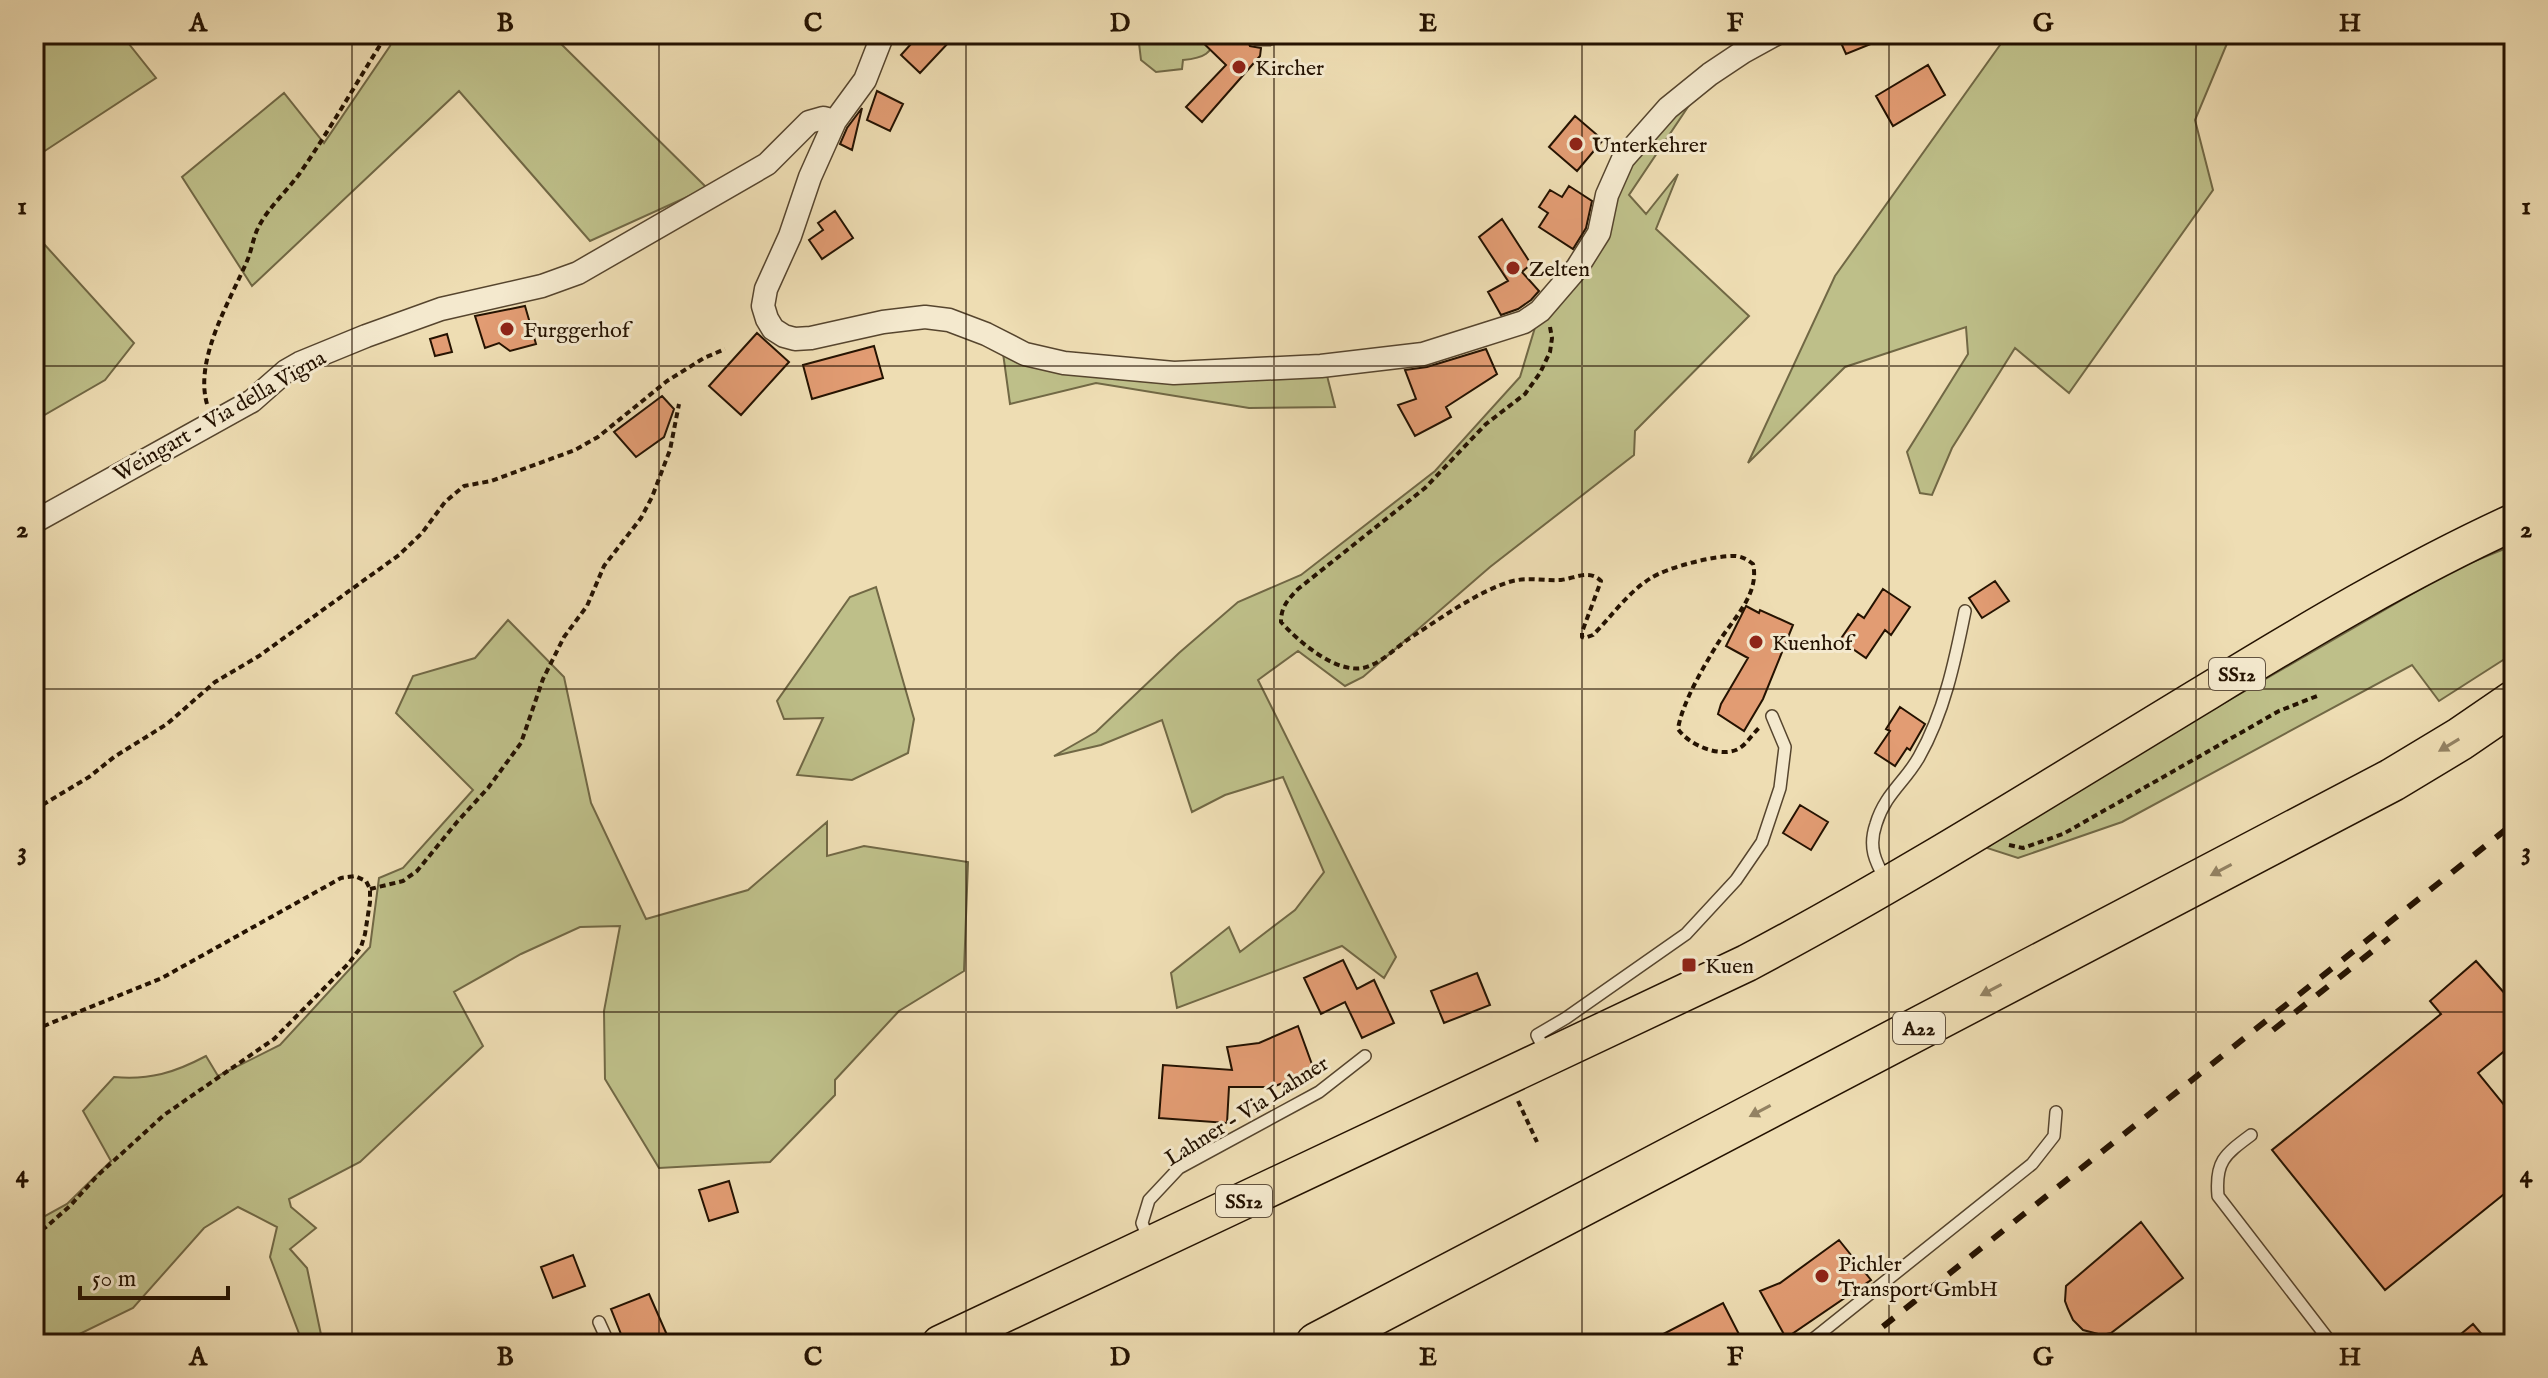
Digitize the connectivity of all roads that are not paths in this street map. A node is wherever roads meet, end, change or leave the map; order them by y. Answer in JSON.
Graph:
{"nodes":[{"id":1,"x":883,"y":34,"type":"edge"},
{"id":2,"x":1258,"y":34,"type":"edge"},
{"id":3,"x":1269,"y":34,"type":"edge"},
{"id":4,"x":1776,"y":34,"type":"edge"},
{"id":5,"x":835,"y":121,"type":"junction"},
{"id":6,"x":34,"y":522,"type":"edge"},
{"id":7,"x":2514,"y":522,"type":"edge"},
{"id":8,"x":1965,"y":611,"type":"dead end"},
{"id":9,"x":2514,"y":702,"type":"edge"},
{"id":10,"x":1772,"y":716,"type":"road end"},
{"id":11,"x":2514,"y":736,"type":"edge"},
{"id":12,"x":1888,"y":884,"type":"junction"},
{"id":13,"x":1365,"y":1056,"type":"dead end"},
{"id":14,"x":1548,"y":1058,"type":"junction"},
{"id":15,"x":2056,"y":1112,"type":"dead end"},
{"id":16,"x":2251,"y":1135,"type":"dead end"},
{"id":17,"x":1150,"y":1245,"type":"junction"},
{"id":18,"x":599,"y":1322,"type":"dead end"},
{"id":19,"x":609,"y":1344,"type":"edge"},
{"id":20,"x":940,"y":1344,"type":"edge"},
{"id":21,"x":1317,"y":1344,"type":"edge"},
{"id":22,"x":1379,"y":1344,"type":"edge"},
{"id":23,"x":1807,"y":1344,"type":"edge"},
{"id":24,"x":2332,"y":1344,"type":"edge"}],
"edges":[{"from":1,"to":5,"type":"street"},
{"from":2,"to":3,"type":"street"},
{"from":4,"to":5,"type":"street"},
{"from":5,"to":6,"type":"street","name":"Weingart - Via della Vigna"},
{"from":7,"to":12,"type":"main road","number":"SS12"},
{"from":8,"to":12,"type":"lane"},
{"from":9,"to":21,"type":"highway","number":"A22","one_way":true},
{"from":10,"to":14,"type":"lane"},
{"from":11,"to":22,"type":"highway","number":"A22"},
{"from":12,"to":14,"type":"main road","number":"SS12"},
{"from":13,"to":17,"type":"lane","name":"Lahner - Via Lahner"},
{"from":14,"to":17,"type":"main road","number":"SS12"},
{"from":15,"to":23,"type":"lane"},
{"from":16,"to":24,"type":"lane"},
{"from":17,"to":20,"type":"main road","number":"SS12"},
{"from":18,"to":19,"type":"lane"}]}
